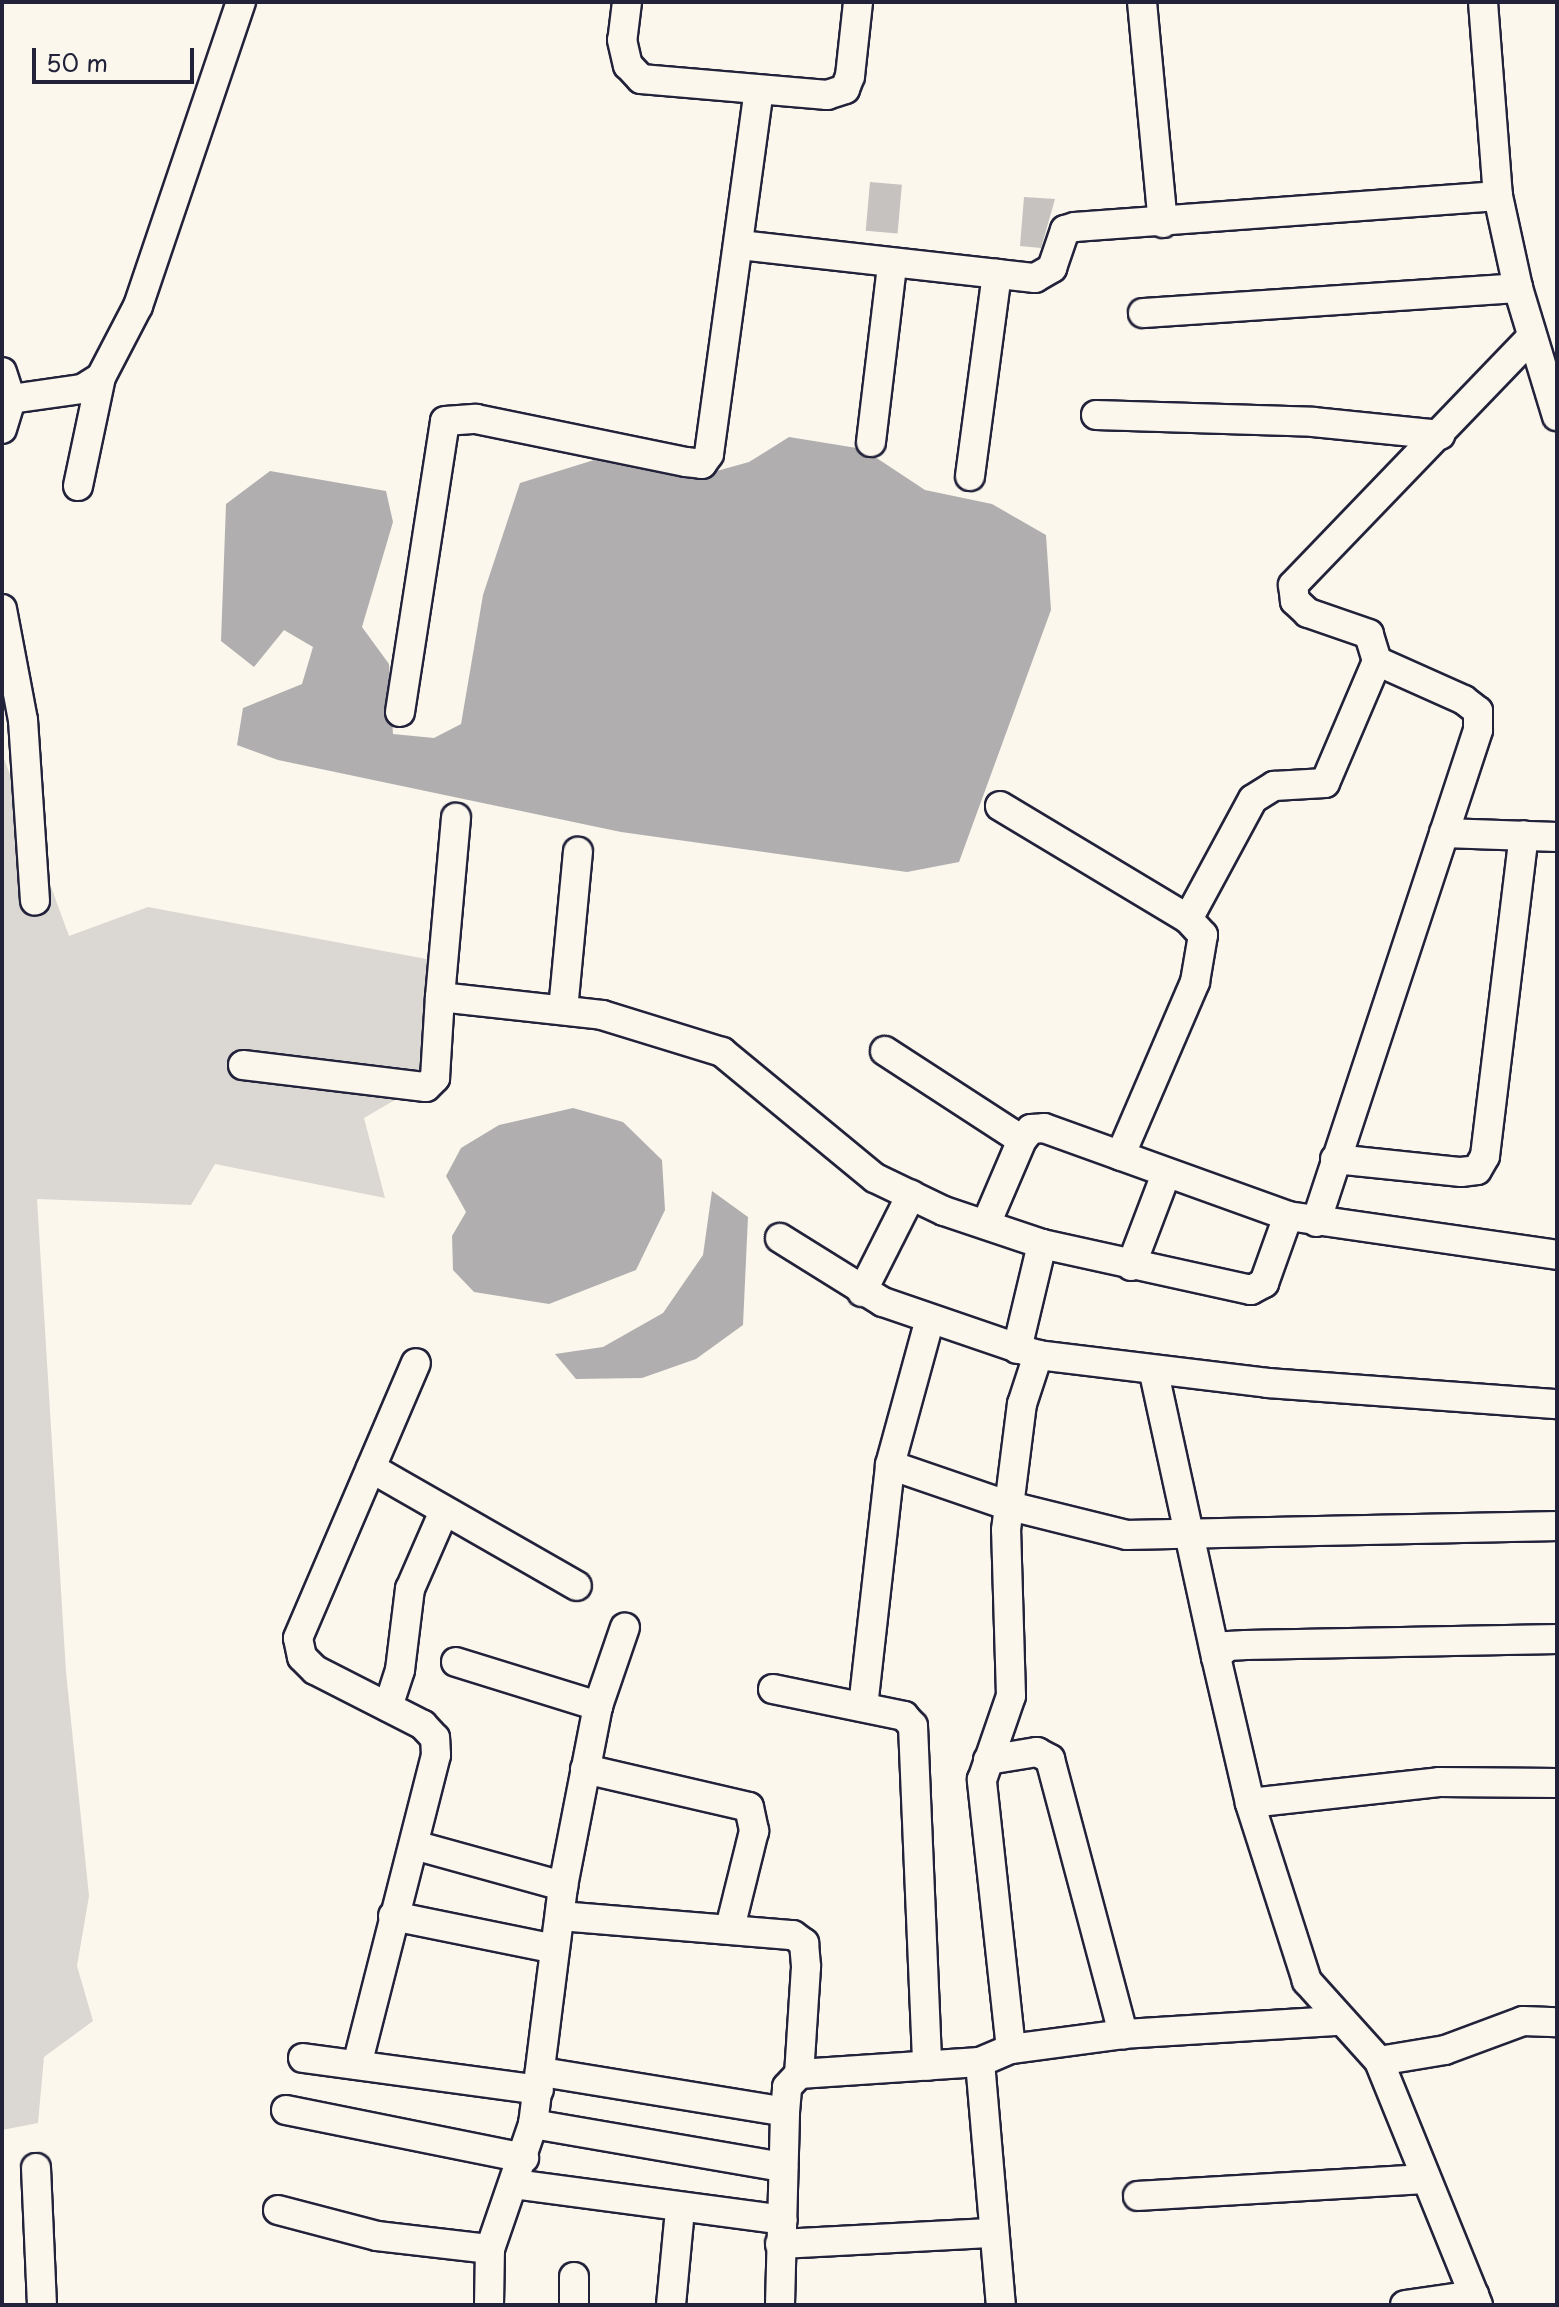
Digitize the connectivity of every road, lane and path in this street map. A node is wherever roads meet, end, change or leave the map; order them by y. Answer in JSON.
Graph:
{"nodes":[{"id":1,"x":241,"y":2,"type":"edge"},
{"id":2,"x":627,"y":2,"type":"edge"},
{"id":3,"x":858,"y":2,"type":"edge"},
{"id":4,"x":1142,"y":2,"type":"edge"},
{"id":5,"x":1483,"y":2,"type":"edge"},
{"id":6,"x":759,"y":91,"type":"junction"},
{"id":7,"x":1498,"y":196,"type":"junction"},
{"id":8,"x":1163,"y":223,"type":"junction"},
{"id":9,"x":740,"y":245,"type":"junction"},
{"id":10,"x":892,"y":266,"type":"junction"},
{"id":11,"x":997,"y":274,"type":"junction"},
{"id":12,"x":1518,"y":288,"type":"junction"},
{"id":13,"x":1143,"y":313,"type":"dead end"},
{"id":14,"x":1532,"y":337,"type":"junction"},
{"id":15,"x":101,"y":377,"type":"junction"},
{"id":16,"x":1551,"y":380,"type":"edge"},
{"id":17,"x":6,"y":386,"type":"edge"},
{"id":18,"x":1096,"y":415,"type":"dead end"},
{"id":19,"x":1557,"y":416,"type":"edge"},
{"id":20,"x":2,"y":429,"type":"edge"},
{"id":21,"x":1440,"y":435,"type":"junction"},
{"id":22,"x":871,"y":442,"type":"dead end"},
{"id":23,"x":970,"y":476,"type":"dead end"},
{"id":24,"x":78,"y":486,"type":"dead end"},
{"id":25,"x":2,"y":609,"type":"edge"},
{"id":26,"x":1377,"y":661,"type":"junction"},
{"id":27,"x":400,"y":712,"type":"dead end"},
{"id":28,"x":1000,"y":806,"type":"dead end"},
{"id":29,"x":456,"y":818,"type":"dead end"},
{"id":30,"x":1444,"y":833,"type":"junction"},
{"id":31,"x":1524,"y":835,"type":"junction"},
{"id":32,"x":1557,"y":837,"type":"edge"},
{"id":33,"x":578,"y":852,"type":"dead end"},
{"id":34,"x":35,"y":901,"type":"dead end"},
{"id":35,"x":1188,"y":919,"type":"junction"},
{"id":36,"x":440,"y":997,"type":"junction"},
{"id":37,"x":563,"y":1010,"type":"junction"},
{"id":38,"x":885,"y":1051,"type":"dead end"},
{"id":39,"x":243,"y":1065,"type":"dead end"},
{"id":40,"x":1022,"y":1140,"type":"junction"},
{"id":41,"x":1120,"y":1156,"type":"junction"},
{"id":42,"x":1335,"y":1159,"type":"junction"},
{"id":43,"x":1166,"y":1174,"type":"junction"},
{"id":44,"x":911,"y":1195,"type":"junction"},
{"id":45,"x":1288,"y":1216,"type":"junction"},
{"id":46,"x":1316,"y":1222,"type":"junction"},
{"id":47,"x":986,"y":1224,"type":"junction"},
{"id":48,"x":780,"y":1238,"type":"dead end"},
{"id":49,"x":1042,"y":1244,"type":"junction"},
{"id":50,"x":1557,"y":1255,"type":"edge"},
{"id":51,"x":1131,"y":1266,"type":"junction"},
{"id":52,"x":862,"y":1292,"type":"junction"},
{"id":53,"x":929,"y":1322,"type":"junction"},
{"id":54,"x":1027,"y":1352,"type":"junction"},
{"id":55,"x":416,"y":1363,"type":"dead end"},
{"id":56,"x":1154,"y":1373,"type":"junction"},
{"id":57,"x":1557,"y":1404,"type":"edge"},
{"id":58,"x":890,"y":1465,"type":"junction"},
{"id":59,"x":371,"y":1468,"type":"junction"},
{"id":60,"x":1010,"y":1506,"type":"junction"},
{"id":61,"x":444,"y":1511,"type":"junction"},
{"id":62,"x":1557,"y":1526,"type":"edge"},
{"id":63,"x":1188,"y":1534,"type":"junction"},
{"id":64,"x":577,"y":1586,"type":"dead end"},
{"id":65,"x":625,"y":1627,"type":"dead end"},
{"id":66,"x":1557,"y":1639,"type":"edge"},
{"id":67,"x":1216,"y":1657,"type":"junction"},
{"id":68,"x":456,"y":1662,"type":"dead end"},
{"id":69,"x":773,"y":1689,"type":"dead end"},
{"id":70,"x":598,"y":1706,"type":"junction"},
{"id":71,"x":388,"y":1707,"type":"junction"},
{"id":72,"x":863,"y":1707,"type":"junction"},
{"id":73,"x":988,"y":1760,"type":"junction"},
{"id":74,"x":585,"y":1769,"type":"junction"},
{"id":75,"x":1557,"y":1783,"type":"edge"},
{"id":76,"x":1250,"y":1803,"type":"junction"},
{"id":77,"x":414,"y":1845,"type":"junction"},
{"id":78,"x":563,"y":1886,"type":"junction"},
{"id":79,"x":393,"y":1916,"type":"junction"},
{"id":80,"x":560,"y":1916,"type":"junction"},
{"id":81,"x":730,"y":1928,"type":"junction"},
{"id":82,"x":555,"y":1949,"type":"junction"},
{"id":83,"x":1338,"y":2021,"type":"junction"},
{"id":84,"x":1557,"y":2022,"type":"edge"},
{"id":85,"x":1123,"y":2034,"type":"junction"},
{"id":86,"x":1011,"y":2049,"type":"junction"},
{"id":87,"x":303,"y":2058,"type":"dead end"},
{"id":88,"x":1379,"y":2061,"type":"junction"},
{"id":89,"x":980,"y":2062,"type":"junction"},
{"id":90,"x":357,"y":2065,"type":"junction"},
{"id":91,"x":927,"y":2066,"type":"junction"},
{"id":92,"x":799,"y":2074,"type":"junction"},
{"id":93,"x":540,"y":2081,"type":"junction"},
{"id":94,"x":286,"y":2110,"type":"dead end"},
{"id":95,"x":785,"y":2112,"type":"junction"},
{"id":96,"x":533,"y":2124,"type":"junction"},
{"id":97,"x":783,"y":2167,"type":"junction"},
{"id":98,"x":36,"y":2168,"type":"dead end"},
{"id":99,"x":519,"y":2171,"type":"junction"},
{"id":100,"x":1423,"y":2179,"type":"junction"},
{"id":101,"x":1138,"y":2196,"type":"dead end"},
{"id":102,"x":680,"y":2209,"type":"junction"},
{"id":103,"x":278,"y":2210,"type":"dead end"},
{"id":104,"x":782,"y":2232,"type":"junction"},
{"id":105,"x":990,"y":2233,"type":"junction"},
{"id":106,"x":490,"y":2249,"type":"junction"},
{"id":107,"x":574,"y":2277,"type":"dead end"},
{"id":108,"x":1476,"y":2300,"type":"edge"},
{"id":109,"x":42,"y":2305,"type":"edge"},
{"id":110,"x":489,"y":2305,"type":"edge"},
{"id":111,"x":574,"y":2305,"type":"edge"},
{"id":112,"x":671,"y":2305,"type":"edge"},
{"id":113,"x":780,"y":2305,"type":"edge"},
{"id":114,"x":1001,"y":2305,"type":"edge"},
{"id":115,"x":1405,"y":2305,"type":"edge"}],
"edges":[{"from":1,"to":15,"type":"street"},
{"from":2,"to":6,"type":"street"},
{"from":3,"to":6,"type":"street"},
{"from":4,"to":8,"type":"street"},
{"from":5,"to":7,"type":"street"},
{"from":6,"to":9,"type":"street"},
{"from":7,"to":8,"type":"street"},
{"from":7,"to":12,"type":"street"},
{"from":8,"to":11,"type":"street"},
{"from":9,"to":10,"type":"street"},
{"from":9,"to":27,"type":"street"},
{"from":10,"to":11,"type":"street"},
{"from":10,"to":22,"type":"street"},
{"from":11,"to":23,"type":"street"},
{"from":12,"to":13,"type":"street"},
{"from":12,"to":14,"type":"street"},
{"from":14,"to":16,"type":"street"},
{"from":14,"to":21,"type":"street"},
{"from":15,"to":17,"type":"street"},
{"from":15,"to":24,"type":"street"},
{"from":16,"to":19,"type":"street"},
{"from":17,"to":20,"type":"street"},
{"from":18,"to":21,"type":"street"},
{"from":21,"to":26,"type":"street"},
{"from":25,"to":34,"type":"street"},
{"from":26,"to":30,"type":"street"},
{"from":26,"to":35,"type":"street"},
{"from":28,"to":35,"type":"street"},
{"from":29,"to":36,"type":"street"},
{"from":30,"to":31,"type":"street"},
{"from":30,"to":42,"type":"street"},
{"from":31,"to":32,"type":"street"},
{"from":31,"to":42,"type":"street"},
{"from":33,"to":37,"type":"street"},
{"from":35,"to":41,"type":"street"},
{"from":36,"to":37,"type":"street"},
{"from":36,"to":39,"type":"street"},
{"from":37,"to":44,"type":"street"},
{"from":38,"to":40,"type":"street"},
{"from":40,"to":41,"type":"street"},
{"from":40,"to":47,"type":"street"},
{"from":41,"to":43,"type":"street"},
{"from":42,"to":46,"type":"street"},
{"from":43,"to":45,"type":"street"},
{"from":43,"to":51,"type":"street"},
{"from":44,"to":47,"type":"street"},
{"from":44,"to":52,"type":"street"},
{"from":45,"to":46,"type":"street"},
{"from":45,"to":51,"type":"street"},
{"from":46,"to":50,"type":"street"},
{"from":47,"to":49,"type":"street"},
{"from":48,"to":52,"type":"street"},
{"from":49,"to":51,"type":"street"},
{"from":49,"to":54,"type":"street"},
{"from":52,"to":53,"type":"street"},
{"from":53,"to":54,"type":"street"},
{"from":53,"to":58,"type":"street"},
{"from":54,"to":56,"type":"street"},
{"from":54,"to":60,"type":"street"},
{"from":55,"to":59,"type":"street"},
{"from":56,"to":57,"type":"street"},
{"from":56,"to":63,"type":"street"},
{"from":58,"to":60,"type":"street"},
{"from":58,"to":72,"type":"street"},
{"from":59,"to":61,"type":"street"},
{"from":59,"to":71,"type":"street"},
{"from":60,"to":63,"type":"street"},
{"from":60,"to":73,"type":"street"},
{"from":61,"to":64,"type":"street"},
{"from":61,"to":71,"type":"street"},
{"from":62,"to":63,"type":"street"},
{"from":63,"to":67,"type":"street"},
{"from":65,"to":70,"type":"street"},
{"from":66,"to":67,"type":"street"},
{"from":67,"to":76,"type":"street"},
{"from":68,"to":70,"type":"street"},
{"from":69,"to":72,"type":"street"},
{"from":70,"to":74,"type":"street"},
{"from":71,"to":77,"type":"street"},
{"from":72,"to":91,"type":"street"},
{"from":73,"to":85,"type":"street"},
{"from":73,"to":86,"type":"street"},
{"from":74,"to":78,"type":"street"},
{"from":74,"to":81,"type":"street"},
{"from":75,"to":76,"type":"street"},
{"from":76,"to":83,"type":"street"},
{"from":77,"to":78,"type":"street"},
{"from":77,"to":79,"type":"street"},
{"from":78,"to":80,"type":"street"},
{"from":79,"to":82,"type":"street"},
{"from":79,"to":90,"type":"street"},
{"from":80,"to":81,"type":"street"},
{"from":80,"to":82,"type":"street"},
{"from":81,"to":92,"type":"street"},
{"from":82,"to":93,"type":"street"},
{"from":83,"to":85,"type":"street"},
{"from":83,"to":88,"type":"street"},
{"from":84,"to":88,"type":"street"},
{"from":85,"to":86,"type":"street"},
{"from":86,"to":89,"type":"street"},
{"from":87,"to":90,"type":"street"},
{"from":88,"to":100,"type":"street"},
{"from":89,"to":91,"type":"street"},
{"from":89,"to":105,"type":"street"},
{"from":90,"to":93,"type":"street"},
{"from":91,"to":92,"type":"street"},
{"from":92,"to":95,"type":"street"},
{"from":93,"to":95,"type":"street"},
{"from":93,"to":96,"type":"street"},
{"from":94,"to":99,"type":"street"},
{"from":95,"to":97,"type":"street"},
{"from":96,"to":97,"type":"street"},
{"from":96,"to":99,"type":"street"},
{"from":97,"to":104,"type":"street"},
{"from":98,"to":109,"type":"street"},
{"from":99,"to":102,"type":"street"},
{"from":99,"to":106,"type":"street"},
{"from":100,"to":101,"type":"street"},
{"from":100,"to":108,"type":"street"},
{"from":102,"to":104,"type":"street"},
{"from":102,"to":112,"type":"street"},
{"from":103,"to":106,"type":"street"},
{"from":104,"to":105,"type":"street"},
{"from":104,"to":113,"type":"street"},
{"from":105,"to":114,"type":"street"},
{"from":106,"to":110,"type":"street"},
{"from":107,"to":111,"type":"street"},
{"from":108,"to":115,"type":"street"}]}
